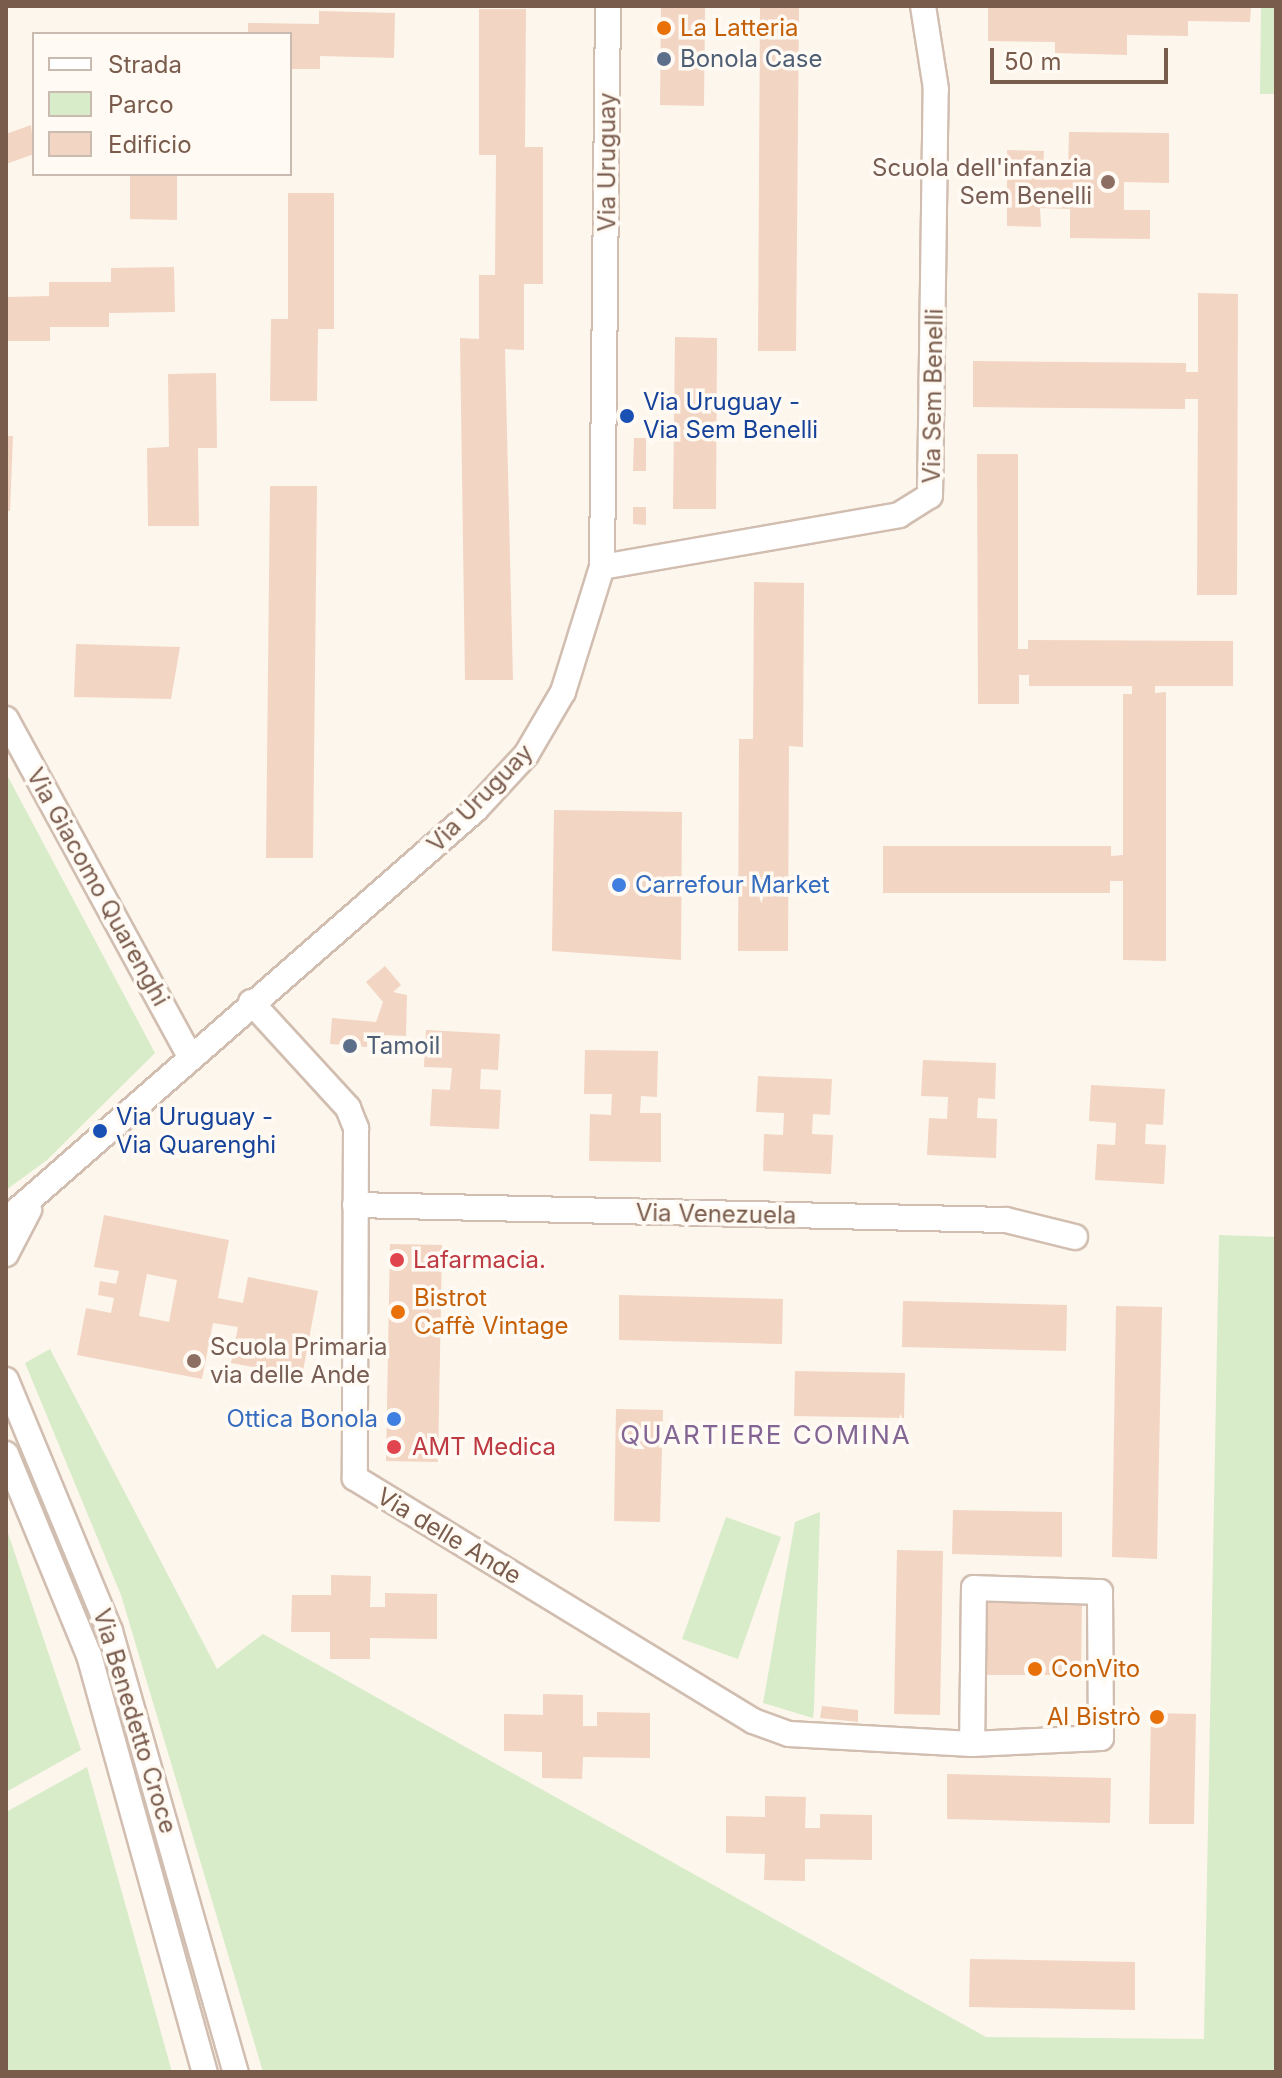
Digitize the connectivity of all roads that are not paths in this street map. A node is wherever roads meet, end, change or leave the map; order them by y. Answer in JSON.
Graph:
{"nodes":[{"id":1,"x":608,"y":6,"type":"edge"},
{"id":2,"x":923,"y":6,"type":"edge"},
{"id":3,"x":602,"y":567,"type":"junction"},
{"id":4,"x":6,"y":719,"type":"edge"},
{"id":5,"x":251,"y":1002,"type":"junction"},
{"id":6,"x":189,"y":1055,"type":"junction"},
{"id":7,"x":35,"y":1201,"type":"junction"},
{"id":8,"x":355,"y":1205,"type":"junction"},
{"id":9,"x":6,"y":1220,"type":"edge"},
{"id":10,"x":1075,"y":1237,"type":"dead end"},
{"id":11,"x":6,"y":1254,"type":"edge"},
{"id":12,"x":6,"y":1380,"type":"edge"},
{"id":13,"x":6,"y":1454,"type":"edge"},
{"id":14,"x":972,"y":1744,"type":"junction"},
{"id":15,"x":205,"y":2072,"type":"edge"},
{"id":16,"x":236,"y":2072,"type":"edge"}],
"edges":[{"from":1,"to":3,"type":"street","name":"Via Uruguay"},
{"from":2,"to":3,"type":"street","name":"Via Sem Benelli"},
{"from":3,"to":5,"type":"street","name":"Via Uruguay"},
{"from":4,"to":6,"type":"street","name":"Via Giacomo Quarenghi"},
{"from":5,"to":6,"type":"street","name":"Via Uruguay"},
{"from":5,"to":8,"type":"street","name":"Via delle Ande"},
{"from":6,"to":7,"type":"street","name":"Via Uruguay"},
{"from":7,"to":9,"type":"street","name":"Via Uruguay"},
{"from":7,"to":11,"type":"street"},
{"from":8,"to":10,"type":"street","name":"Via Venezuela"},
{"from":8,"to":14,"type":"street","name":"Via delle Ande"},
{"from":12,"to":16,"type":"street","name":"Via Benedetto Croce"},
{"from":13,"to":15,"type":"street","name":"Via Benedetto Croce"},
{"from":14,"to":14,"type":"street","name":"Via delle Ande"}]}
